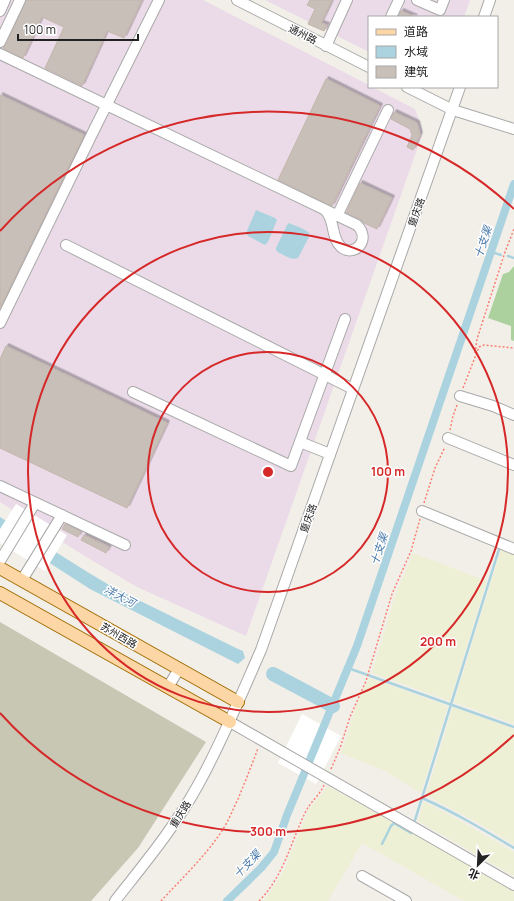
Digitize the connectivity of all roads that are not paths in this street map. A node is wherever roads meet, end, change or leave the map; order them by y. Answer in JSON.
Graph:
{"nodes":[{"id":1,"x":5,"y":0,"type":"edge"},
{"id":2,"x":20,"y":0,"type":"edge"},
{"id":3,"x":159,"y":0,"type":"edge"},
{"id":4,"x":237,"y":0,"type":"edge"},
{"id":5,"x":347,"y":0,"type":"edge"},
{"id":6,"x":399,"y":0,"type":"edge"},
{"id":7,"x":417,"y":0,"type":"edge"},
{"id":8,"x":444,"y":0,"type":"edge"},
{"id":9,"x":490,"y":0,"type":"edge"},
{"id":10,"x":0,"y":11,"type":"edge"},
{"id":11,"x":433,"y":12,"type":"edge"},
{"id":12,"x":391,"y":16,"type":"edge"},
{"id":13,"x":484,"y":16,"type":"edge"},
{"id":14,"x":0,"y":42,"type":"edge"},
{"id":15,"x":326,"y":46,"type":"junction"},
{"id":16,"x":0,"y":54,"type":"edge"},
{"id":17,"x":368,"y":67,"type":"edge"},
{"id":18,"x":409,"y":88,"type":"edge"},
{"id":19,"x":460,"y":88,"type":"edge"},
{"id":20,"x":106,"y":105,"type":"junction"},
{"id":21,"x":388,"y":110,"type":"dead end"},
{"id":22,"x":452,"y":110,"type":"junction"},
{"id":23,"x":514,"y":129,"type":"edge"},
{"id":24,"x":325,"y":210,"type":"junction"},
{"id":25,"x":337,"y":216,"type":"junction"},
{"id":26,"x":66,"y":245,"type":"dead end"},
{"id":27,"x":345,"y":318,"type":"dead end"},
{"id":28,"x":0,"y":323,"type":"edge"},
{"id":29,"x":324,"y":375,"type":"junction"},
{"id":30,"x":353,"y":389,"type":"junction"},
{"id":31,"x":133,"y":392,"type":"dead end"},
{"id":32,"x":460,"y":396,"type":"road end"},
{"id":33,"x":514,"y":415,"type":"edge"},
{"id":34,"x":448,"y":438,"type":"road end"},
{"id":35,"x":300,"y":442,"type":"junction"},
{"id":36,"x":330,"y":454,"type":"junction"},
{"id":37,"x":514,"y":465,"type":"edge"},
{"id":38,"x":0,"y":486,"type":"edge"},
{"id":39,"x":33,"y":506,"type":"junction"},
{"id":40,"x":422,"y":511,"type":"road end"},
{"id":41,"x":62,"y":515,"type":"junction"},
{"id":42,"x":125,"y":545,"type":"dead end"},
{"id":43,"x":514,"y":549,"type":"edge"},
{"id":44,"x":0,"y":561,"type":"edge"},
{"id":45,"x":0,"y":568,"type":"edge"},
{"id":46,"x":24,"y":578,"type":"junction"},
{"id":47,"x":0,"y":593,"type":"edge"},
{"id":48,"x":179,"y":669,"type":"junction"},
{"id":49,"x":168,"y":687,"type":"junction"},
{"id":50,"x":238,"y":702,"type":"junction"},
{"id":51,"x":230,"y":722,"type":"junction"},
{"id":52,"x":362,"y":876,"type":"dead end"},
{"id":53,"x":514,"y":885,"type":"edge"},
{"id":54,"x":115,"y":901,"type":"edge"},
{"id":55,"x":406,"y":901,"type":"edge"}],
"edges":[{"from":1,"to":10,"type":"street"},
{"from":2,"to":14,"type":"street"},
{"from":3,"to":20,"type":"street"},
{"from":4,"to":15,"type":"street","name":"通州路"},
{"from":5,"to":15,"type":"street"},
{"from":6,"to":12,"type":"street"},
{"from":7,"to":11,"type":"street"},
{"from":8,"to":11,"type":"street"},
{"from":9,"to":13,"type":"street"},
{"from":15,"to":17,"type":"street","name":"通州路"},
{"from":16,"to":20,"type":"street"},
{"from":18,"to":22,"type":"street"},
{"from":19,"to":22,"type":"street","name":"重庆路"},
{"from":20,"to":24,"type":"street"},
{"from":20,"to":28,"type":"street"},
{"from":21,"to":25,"type":"street"},
{"from":22,"to":23,"type":"street"},
{"from":22,"to":30,"type":"street","name":"重庆路"},
{"from":24,"to":25,"type":"street"},
{"from":24,"to":25,"type":"street"},
{"from":26,"to":29,"type":"street"},
{"from":27,"to":29,"type":"street"},
{"from":29,"to":30,"type":"street"},
{"from":29,"to":35,"type":"street"},
{"from":30,"to":36,"type":"street","name":"重庆路"},
{"from":31,"to":35,"type":"street"},
{"from":32,"to":33,"type":"street"},
{"from":34,"to":37,"type":"street"},
{"from":35,"to":36,"type":"street"},
{"from":36,"to":50,"type":"street","name":"重庆路"},
{"from":38,"to":39,"type":"street"},
{"from":39,"to":41,"type":"street"},
{"from":39,"to":44,"type":"street"},
{"from":40,"to":43,"type":"street"},
{"from":41,"to":42,"type":"street"},
{"from":41,"to":46,"type":"street"},
{"from":45,"to":46,"type":"main road","name":"苏州西路"},
{"from":46,"to":48,"type":"main road","name":"苏州西路"},
{"from":47,"to":49,"type":"main road"},
{"from":48,"to":49,"type":"street"},
{"from":48,"to":50,"type":"main road","name":"苏州西路"},
{"from":49,"to":51,"type":"main road"},
{"from":50,"to":51,"type":"street","name":"重庆路"},
{"from":51,"to":53,"type":"street"},
{"from":51,"to":54,"type":"street","name":"重庆路"},
{"from":52,"to":55,"type":"street"}]}
